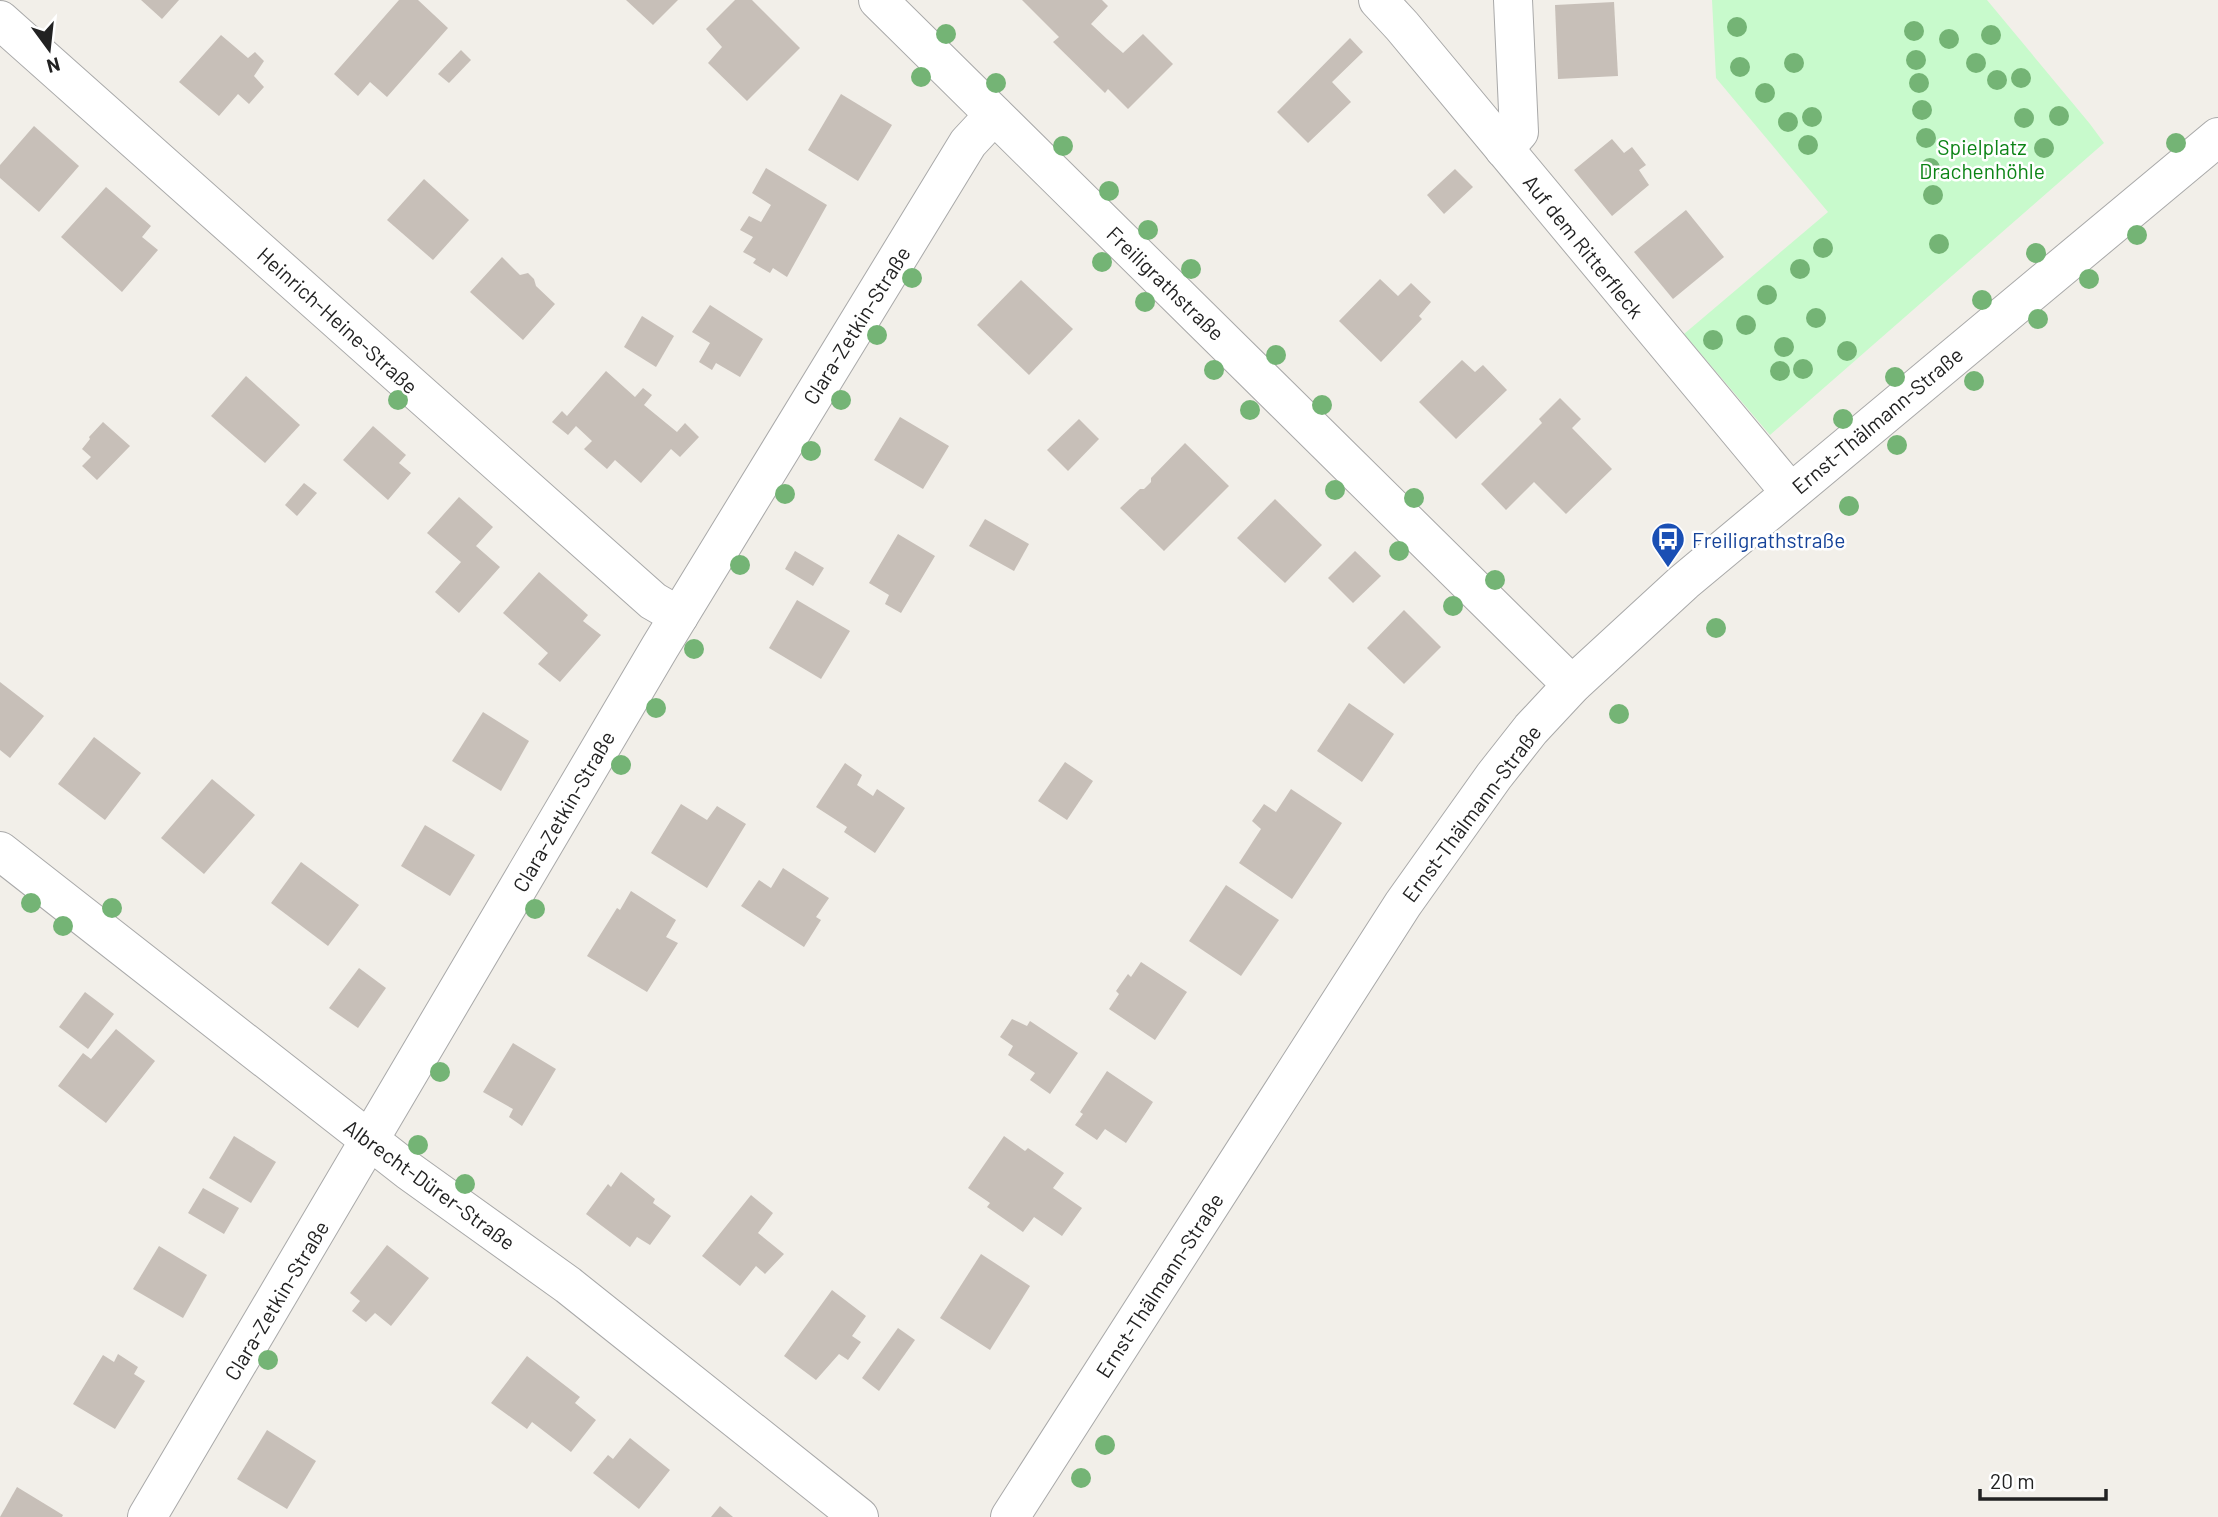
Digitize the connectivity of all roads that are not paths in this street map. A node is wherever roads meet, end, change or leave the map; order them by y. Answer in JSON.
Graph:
{"nodes":[{"id":1,"x":878,"y":0,"type":"edge"},
{"id":2,"x":1378,"y":0,"type":"edge"},
{"id":3,"x":1513,"y":0,"type":"edge"},
{"id":4,"x":0,"y":20,"type":"edge"},
{"id":5,"x":994,"y":114,"type":"junction"},
{"id":6,"x":2218,"y":137,"type":"edge"},
{"id":7,"x":1504,"y":149,"type":"junction"},
{"id":8,"x":1790,"y":492,"type":"junction"},
{"id":9,"x":678,"y":616,"type":"junction"},
{"id":10,"x":1572,"y":685,"type":"junction"},
{"id":11,"x":0,"y":851,"type":"edge"},
{"id":12,"x":370,"y":1141,"type":"junction"},
{"id":13,"x":147,"y":1517,"type":"edge"},
{"id":14,"x":859,"y":1517,"type":"edge"},
{"id":15,"x":1010,"y":1517,"type":"edge"}],
"edges":[{"from":1,"to":5,"type":"street","name":"Freiligrathstraße"},
{"from":2,"to":7,"type":"street","name":"Auf dem Ritterfleck"},
{"from":3,"to":7,"type":"street"},
{"from":4,"to":9,"type":"street","name":"Heinrich-Heine-Straße"},
{"from":5,"to":9,"type":"street","name":"Clara-Zetkin-Straße"},
{"from":5,"to":10,"type":"street","name":"Freiligrathstraße"},
{"from":6,"to":8,"type":"street","name":"Ernst-Thälmann-Straße"},
{"from":7,"to":8,"type":"street","name":"Auf dem Ritterfleck"},
{"from":8,"to":10,"type":"street","name":"Ernst-Thälmann-Straße"},
{"from":9,"to":12,"type":"street","name":"Clara-Zetkin-Straße"},
{"from":10,"to":15,"type":"street","name":"Ernst-Thälmann-Straße"},
{"from":11,"to":12,"type":"street","name":"Albrecht-Dürer-Straße"},
{"from":12,"to":13,"type":"street","name":"Clara-Zetkin-Straße"},
{"from":12,"to":14,"type":"street","name":"Albrecht-Dürer-Straße"}]}
